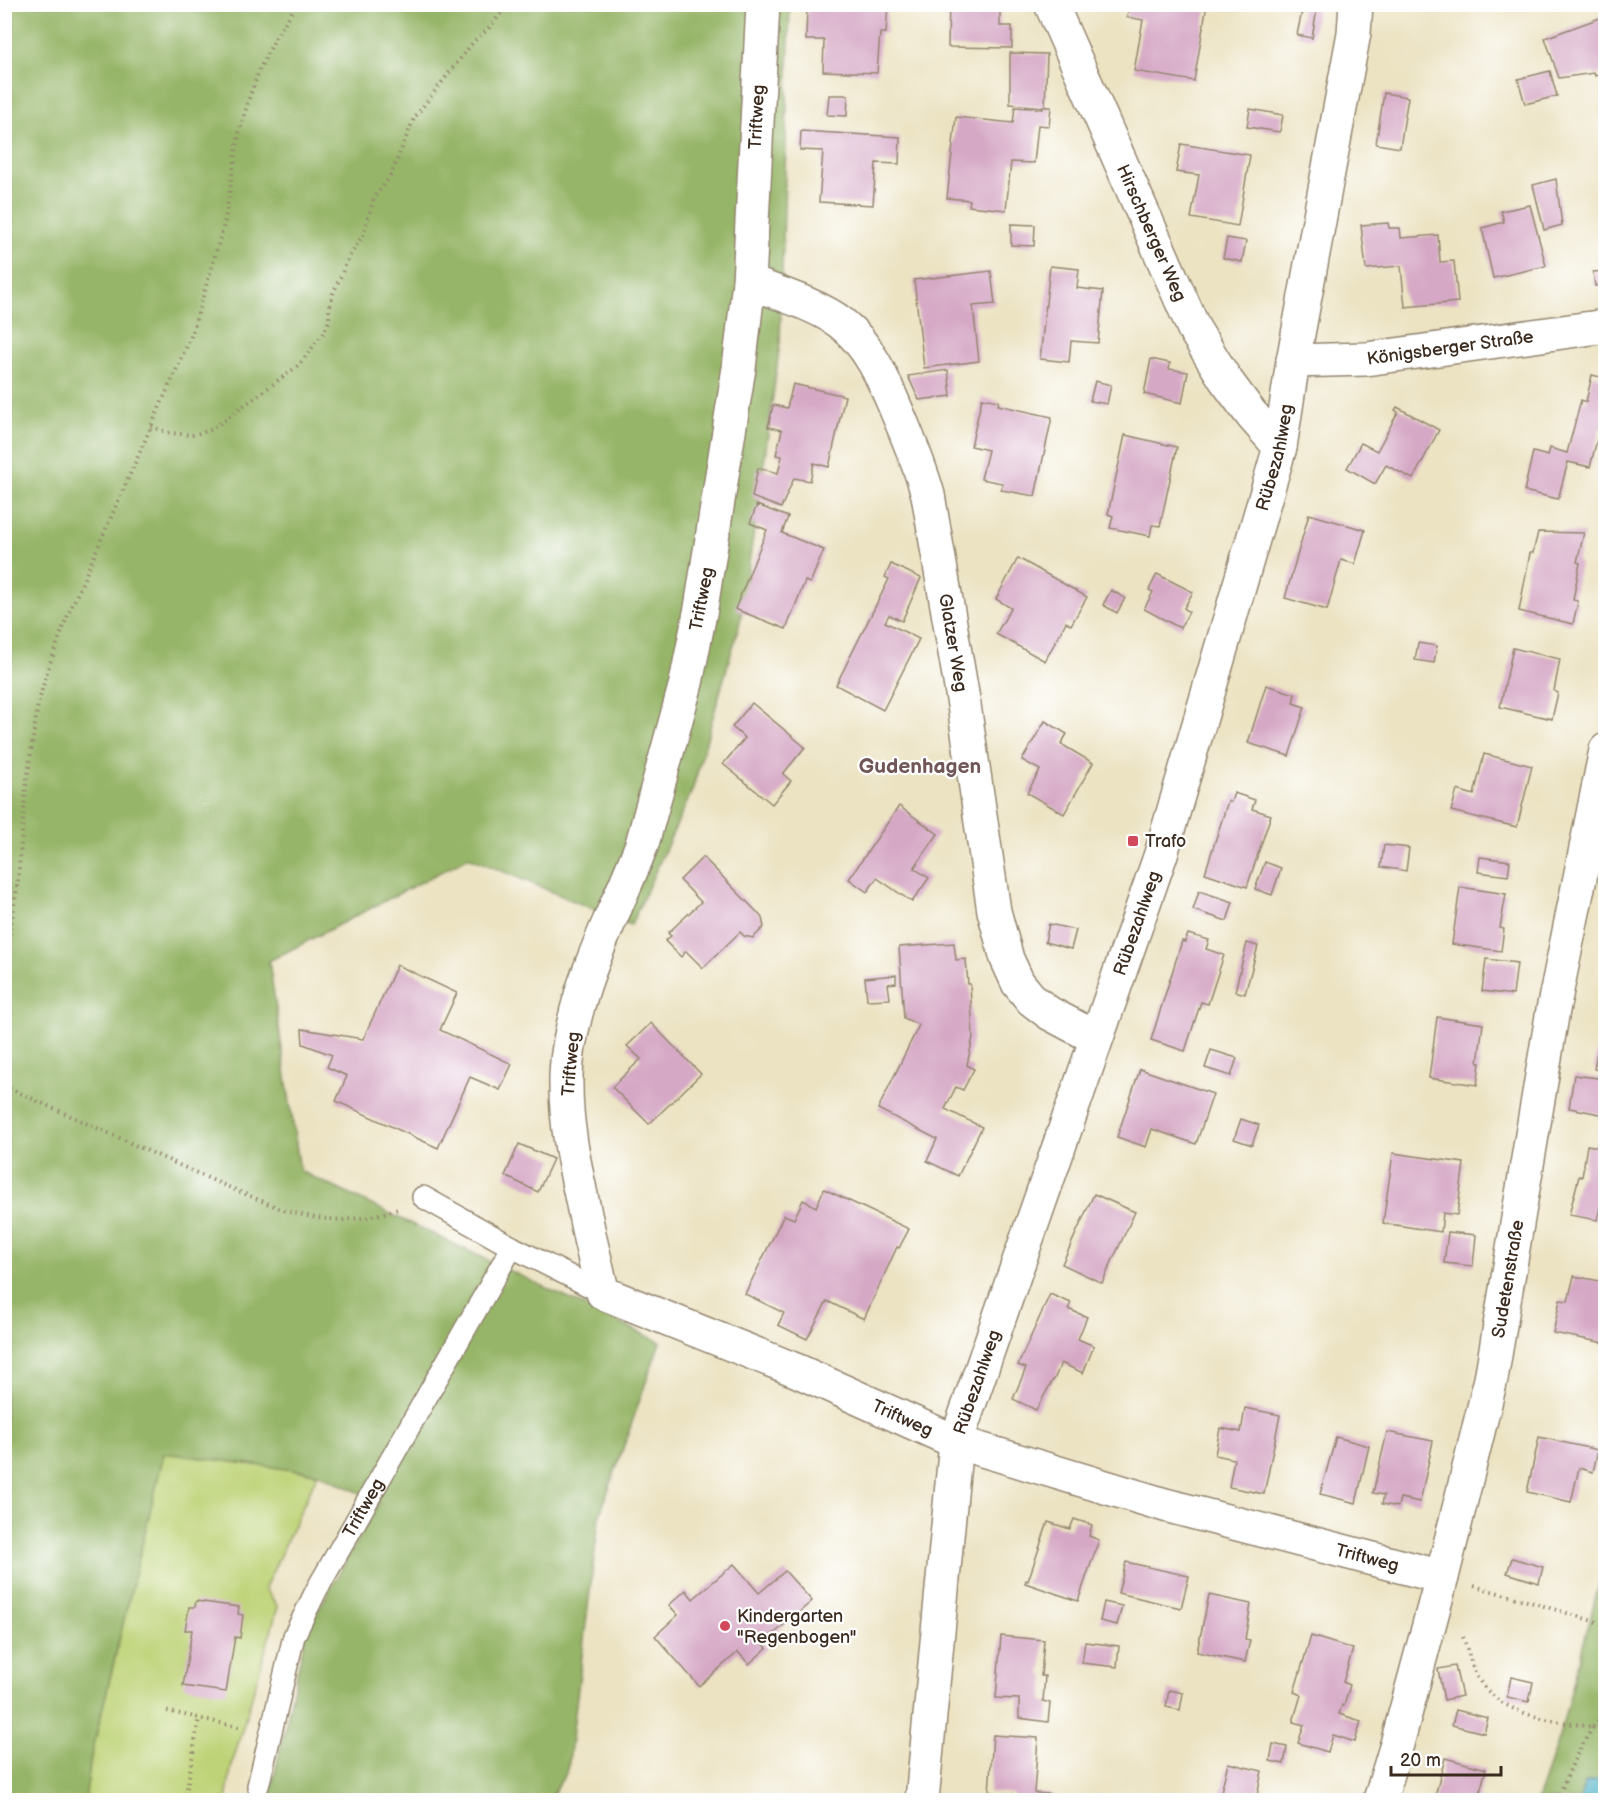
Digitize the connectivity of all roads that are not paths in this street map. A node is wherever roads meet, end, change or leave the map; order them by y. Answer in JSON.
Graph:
{"nodes":[{"id":1,"x":763,"y":4,"type":"edge"},
{"id":2,"x":1051,"y":4,"type":"edge"},
{"id":3,"x":1356,"y":4,"type":"edge"},
{"id":4,"x":748,"y":282,"type":"junction"},
{"id":5,"x":1605,"y":326,"type":"edge"},
{"id":6,"x":1293,"y":361,"type":"junction"},
{"id":7,"x":1280,"y":447,"type":"junction"},
{"id":8,"x":1605,"y":750,"type":"edge"},
{"id":9,"x":1096,"y":1038,"type":"junction"},
{"id":10,"x":423,"y":1197,"type":"road end"},
{"id":11,"x":512,"y":1247,"type":"junction"},
{"id":12,"x":603,"y":1293,"type":"junction"},
{"id":13,"x":957,"y":1442,"type":"junction"},
{"id":14,"x":1442,"y":1577,"type":"junction"},
{"id":15,"x":258,"y":1786,"type":"dead end"},
{"id":16,"x":922,"y":1800,"type":"edge"},
{"id":17,"x":1380,"y":1800,"type":"edge"}],
"edges":[{"from":1,"to":4,"type":"street","name":"Triftweg"},
{"from":2,"to":7,"type":"street","name":"Hirschberger Weg"},
{"from":3,"to":6,"type":"street","name":"Rübezahlweg"},
{"from":4,"to":9,"type":"street","name":"Glatzer Weg"},
{"from":4,"to":12,"type":"street","name":"Triftweg"},
{"from":5,"to":6,"type":"street","name":"Königsberger Straße"},
{"from":6,"to":7,"type":"street","name":"Rübezahlweg"},
{"from":7,"to":9,"type":"street","name":"Rübezahlweg"},
{"from":8,"to":14,"type":"street","name":"Sudetenstraße"},
{"from":9,"to":13,"type":"street","name":"Rübezahlweg"},
{"from":10,"to":11,"type":"lane"},
{"from":11,"to":12,"type":"lane"},
{"from":11,"to":15,"type":"lane","name":"Triftweg"},
{"from":12,"to":13,"type":"street","name":"Triftweg"},
{"from":13,"to":14,"type":"street","name":"Triftweg"},
{"from":13,"to":16,"type":"street","name":"Rübezahlweg"},
{"from":14,"to":17,"type":"street","name":"Sudetenstraße"}]}
